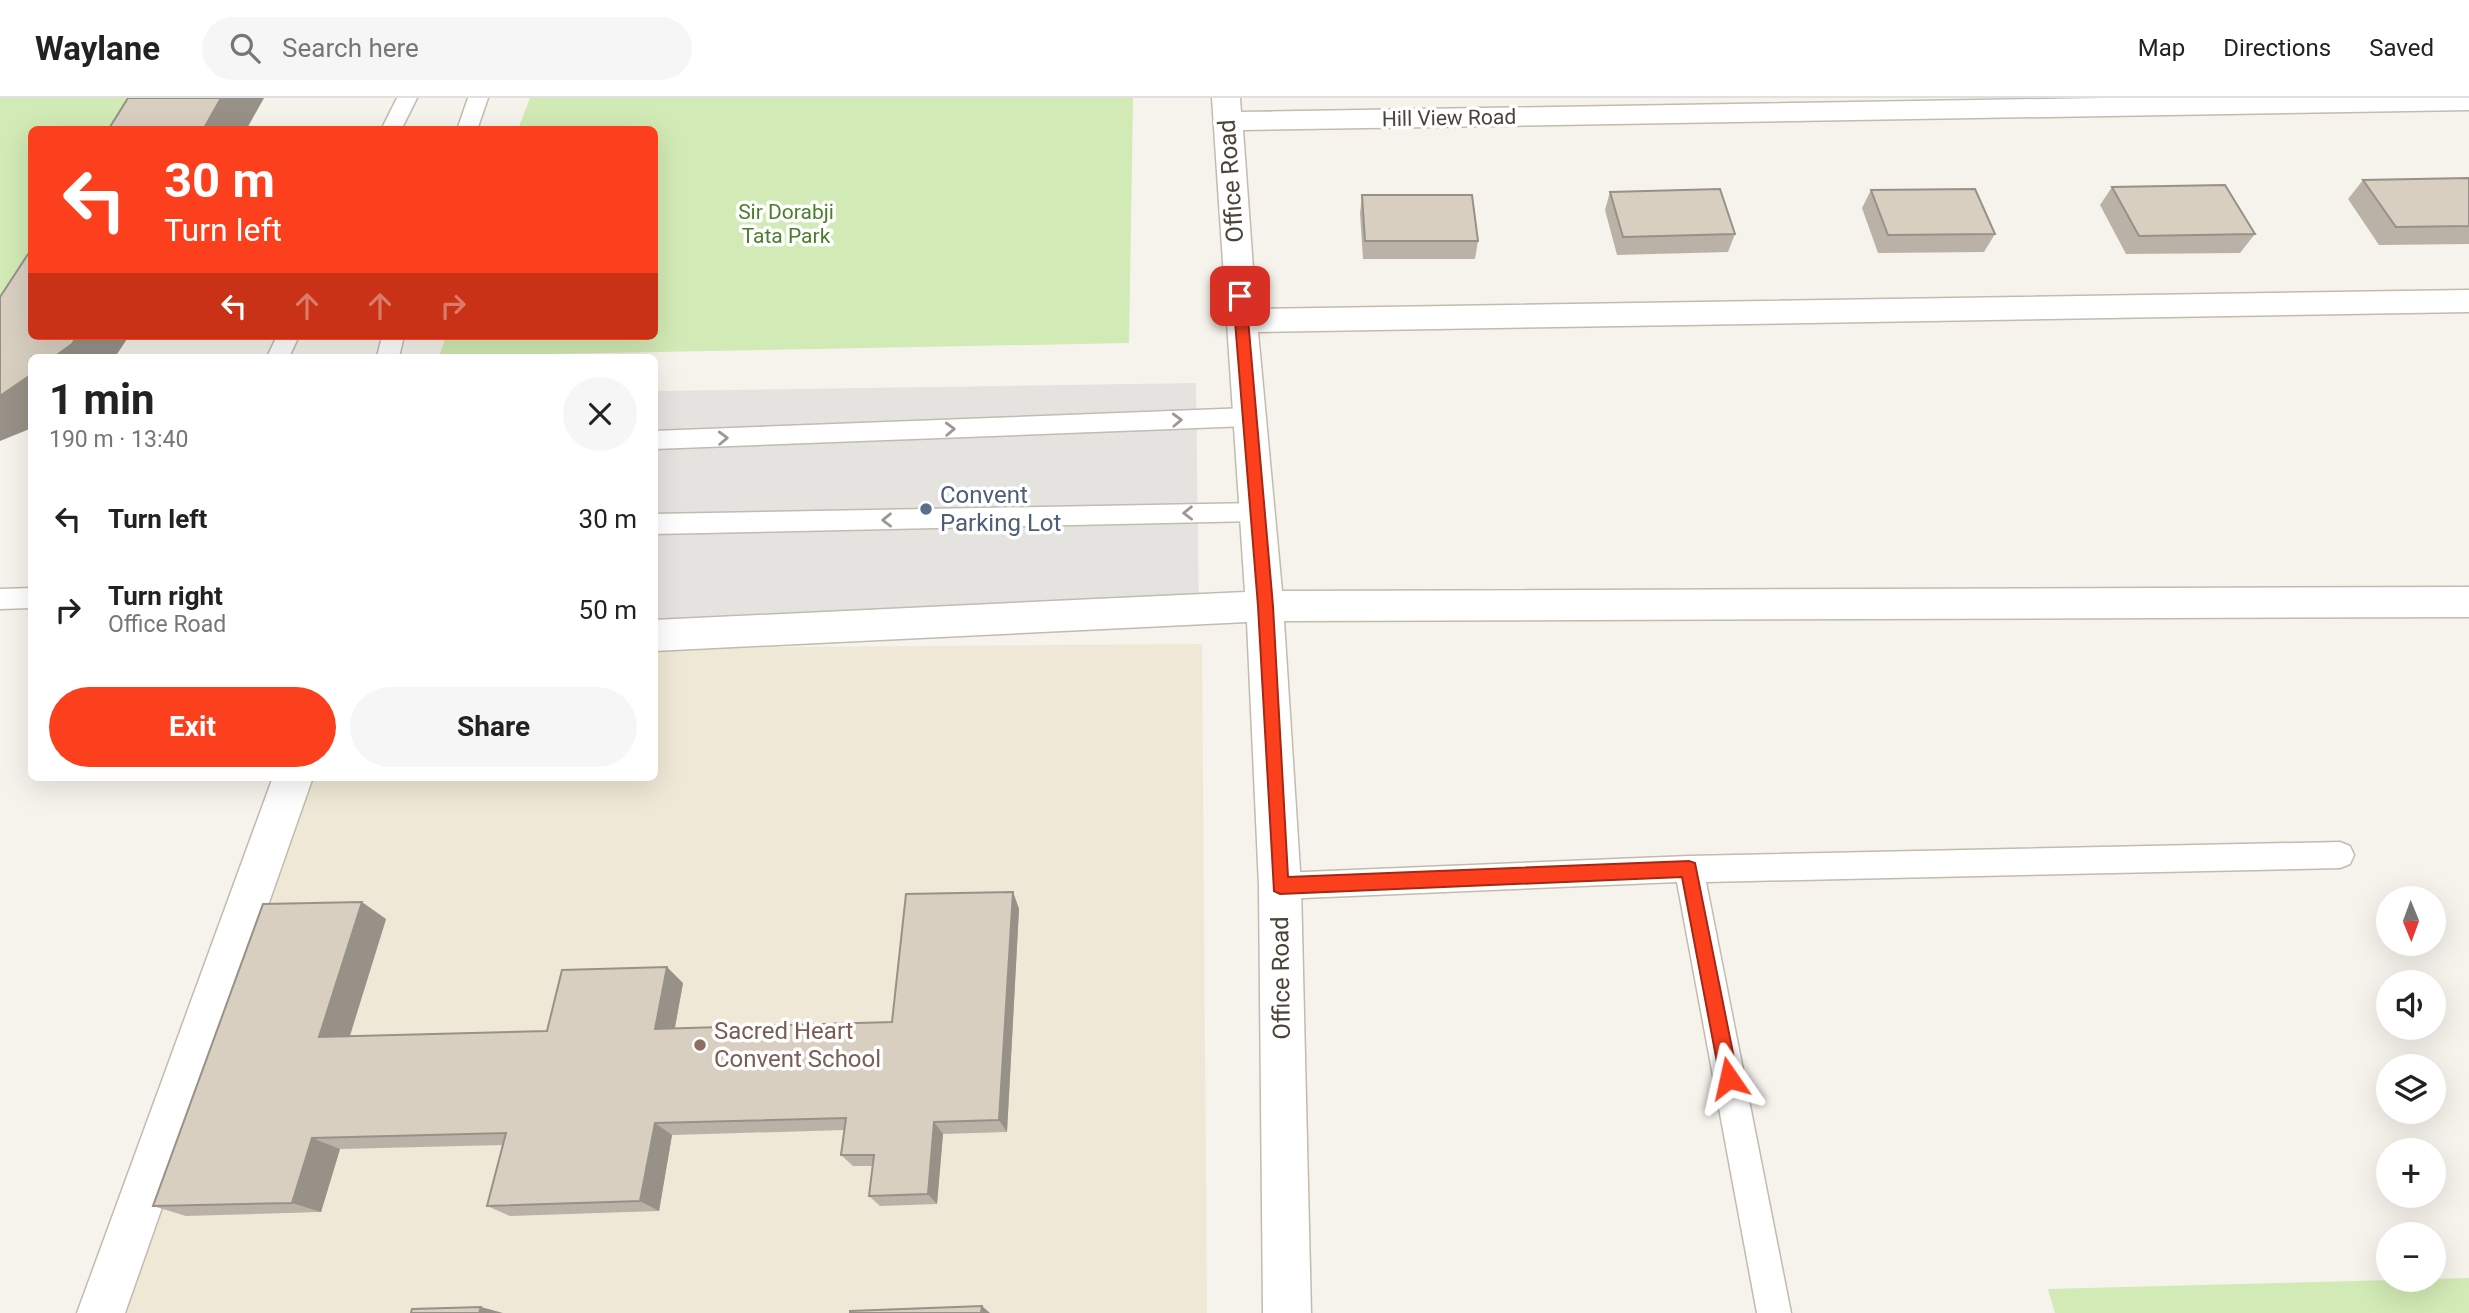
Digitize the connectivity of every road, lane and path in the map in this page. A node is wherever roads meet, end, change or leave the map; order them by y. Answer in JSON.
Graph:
{"nodes":[{"id":1,"x":407,"y":98,"type":"edge"},
{"id":2,"x":478,"y":98,"type":"edge"},
{"id":3,"x":2469,"y":101,"type":"edge"},
{"id":4,"x":1226,"y":110,"type":"edge"},
{"id":5,"x":393,"y":126,"type":"edge"},
{"id":6,"x":468,"y":126,"type":"edge"},
{"id":7,"x":2469,"y":302,"type":"edge"},
{"id":8,"x":1242,"y":321,"type":"junction"},
{"id":9,"x":1248,"y":417,"type":"junction"},
{"id":10,"x":658,"y":440,"type":"edge"},
{"id":11,"x":1257,"y":512,"type":"junction"},
{"id":12,"x":658,"y":524,"type":"edge"},
{"id":13,"x":28,"y":598,"type":"edge"},
{"id":14,"x":0,"y":599,"type":"edge"},
{"id":15,"x":2469,"y":602,"type":"edge"},
{"id":16,"x":1265,"y":606,"type":"junction"},
{"id":17,"x":658,"y":636,"type":"edge"},
{"id":18,"x":292,"y":781,"type":"edge"},
{"id":19,"x":2340,"y":855,"type":"dead end"},
{"id":20,"x":1689,"y":869,"type":"junction"},
{"id":21,"x":1280,"y":886,"type":"junction"},
{"id":22,"x":101,"y":1313,"type":"edge"},
{"id":23,"x":1287,"y":1313,"type":"edge"},
{"id":24,"x":1774,"y":1313,"type":"edge"}],
"edges":[{"from":1,"to":5,"type":"lane"},
{"from":2,"to":6,"type":"lane"},
{"from":3,"to":4,"type":"street","name":"Hill View Road"},
{"from":4,"to":8,"type":"street","name":"Office Road"},
{"from":7,"to":8,"type":"street"},
{"from":8,"to":9,"type":"street","name":"Office Road"},
{"from":10,"to":9,"type":"lane","one_way":true},
{"from":9,"to":11,"type":"street","name":"Office Road"},
{"from":11,"to":12,"type":"lane","one_way":true},
{"from":11,"to":16,"type":"street","name":"Office Road"},
{"from":13,"to":14,"type":"lane"},
{"from":15,"to":16,"type":"street"},
{"from":16,"to":17,"type":"street"},
{"from":16,"to":21,"type":"street","name":"Office Road"},
{"from":18,"to":22,"type":"street"},
{"from":19,"to":20,"type":"lane"},
{"from":20,"to":21,"type":"lane"},
{"from":20,"to":24,"type":"lane"},
{"from":21,"to":23,"type":"street","name":"Office Road"}]}
